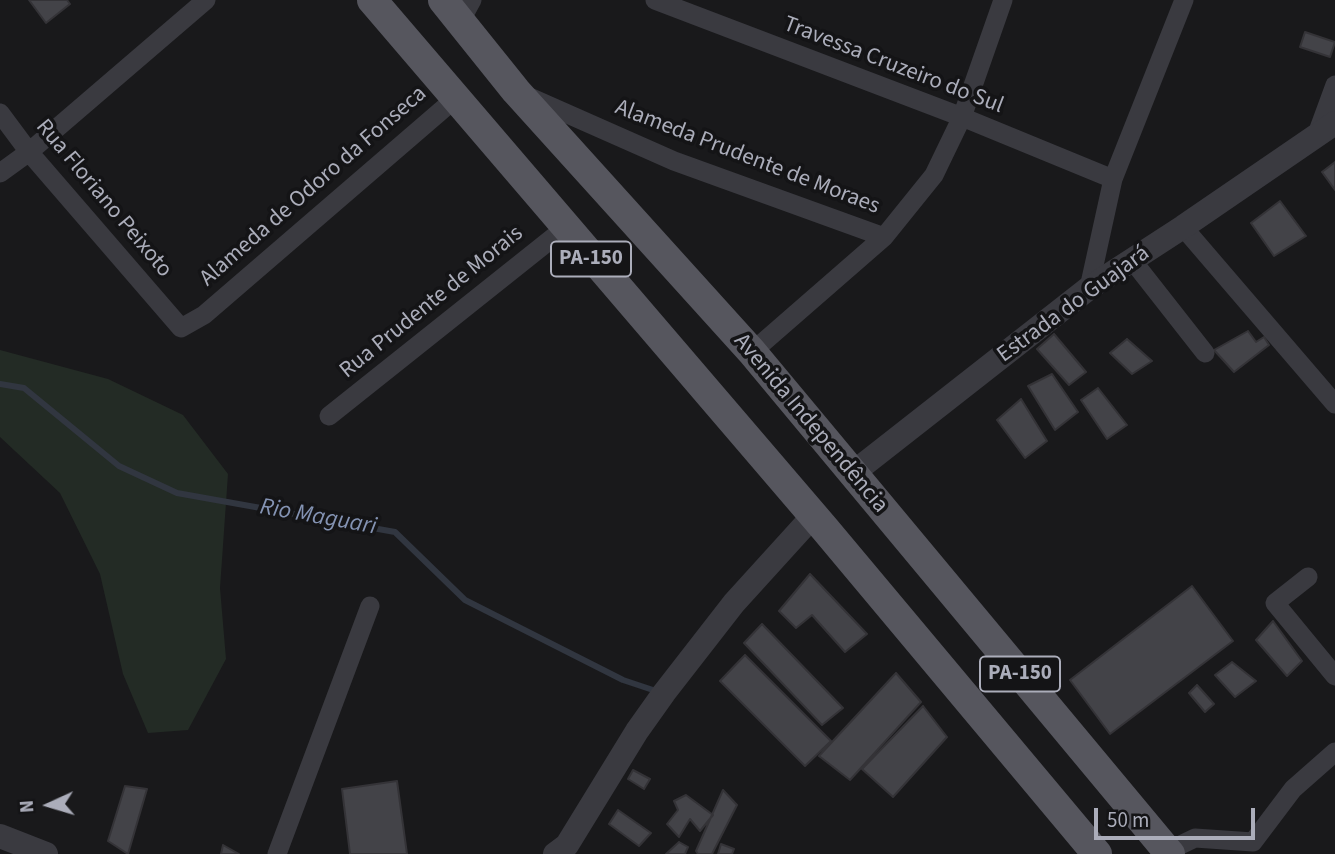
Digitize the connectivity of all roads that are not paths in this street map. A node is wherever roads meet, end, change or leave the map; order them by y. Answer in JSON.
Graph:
{"nodes":[{"id":1,"x":206,"y":0,"type":"edge"},
{"id":2,"x":372,"y":0,"type":"edge"},
{"id":3,"x":655,"y":0,"type":"edge"},
{"id":4,"x":1003,"y":0,"type":"edge"},
{"id":5,"x":1184,"y":0,"type":"edge"},
{"id":6,"x":458,"y":7,"type":"edge"},
{"id":7,"x":1335,"y":86,"type":"edge"},
{"id":8,"x":516,"y":91,"type":"junction"},
{"id":9,"x":457,"y":97,"type":"junction"},
{"id":10,"x":0,"y":113,"type":"edge"},
{"id":11,"x":962,"y":117,"type":"junction"},
{"id":12,"x":1326,"y":128,"type":"edge"},
{"id":13,"x":29,"y":152,"type":"junction"},
{"id":14,"x":0,"y":173,"type":"edge"},
{"id":15,"x":1113,"y":180,"type":"junction"},
{"id":16,"x":1183,"y":227,"type":"junction"},
{"id":17,"x":565,"y":228,"type":"junction"},
{"id":18,"x":884,"y":237,"type":"junction"},
{"id":19,"x":1132,"y":260,"type":"junction"},
{"id":20,"x":1089,"y":288,"type":"junction"},
{"id":21,"x":204,"y":315,"type":"joint"},
{"id":22,"x":752,"y":352,"type":"junction"},
{"id":23,"x":1205,"y":353,"type":"dead end"},
{"id":24,"x":1335,"y":404,"type":"edge"},
{"id":25,"x":329,"y":416,"type":"dead end"},
{"id":26,"x":853,"y":472,"type":"junction"},
{"id":27,"x":813,"y":516,"type":"junction"},
{"id":28,"x":1308,"y":577,"type":"dead end"},
{"id":29,"x":370,"y":606,"type":"dead end"},
{"id":30,"x":1335,"y":676,"type":"edge"},
{"id":31,"x":1335,"y":752,"type":"edge"},
{"id":32,"x":0,"y":836,"type":"edge"},
{"id":33,"x":565,"y":852,"type":"edge"},
{"id":34,"x":1169,"y":853,"type":"edge"},
{"id":35,"x":46,"y":854,"type":"edge"},
{"id":36,"x":277,"y":854,"type":"edge"},
{"id":37,"x":1097,"y":854,"type":"edge"}],
"edges":[{"from":1,"to":13,"type":"street"},
{"from":2,"to":9,"type":"main road","number":"PA-150"},
{"from":3,"to":11,"type":"street","name":"Travessa Cruzeiro do Sul"},
{"from":4,"to":11,"type":"street"},
{"from":5,"to":15,"type":"street"},
{"from":6,"to":8,"type":"main road","name":"Avenida Independência","number":"PA-150"},
{"from":7,"to":12,"type":"street"},
{"from":8,"to":18,"type":"street","name":"Alameda Prudente de Moraes"},
{"from":8,"to":22,"type":"main road","name":"Avenida Independência","number":"PA-150"},
{"from":9,"to":17,"type":"main road","number":"PA-150"},
{"from":9,"to":21,"type":"street","name":"Alameda de Odoro da Fonseca"},
{"from":10,"to":13,"type":"street","name":"Rua Floriano Peixoto"},
{"from":11,"to":15,"type":"street","name":"Travessa Cruzeiro do Sul"},
{"from":11,"to":18,"type":"street"},
{"from":12,"to":16,"type":"street","name":"Estrada do Guajará"},
{"from":13,"to":14,"type":"street"},
{"from":13,"to":21,"type":"street","name":"Rua Floriano Peixoto"},
{"from":15,"to":20,"type":"street"},
{"from":16,"to":19,"type":"street","name":"Estrada do Guajará"},
{"from":16,"to":24,"type":"street"},
{"from":17,"to":25,"type":"street","name":"Rua Prudente de Morais"},
{"from":17,"to":27,"type":"main road","number":"PA-150"},
{"from":18,"to":22,"type":"street"},
{"from":19,"to":20,"type":"street","name":"Estrada do Guajará"},
{"from":19,"to":23,"type":"street"},
{"from":20,"to":26,"type":"street","name":"Estrada do Guajará"},
{"from":22,"to":26,"type":"main road","name":"Avenida Independência","number":"PA-150"},
{"from":26,"to":34,"type":"main road","name":"Avenida Independência","number":"PA-150"},
{"from":27,"to":33,"type":"street"},
{"from":27,"to":37,"type":"main road","number":"PA-150"},
{"from":28,"to":30,"type":"street"},
{"from":29,"to":36,"type":"street"},
{"from":31,"to":34,"type":"street"},
{"from":32,"to":35,"type":"street"}]}
